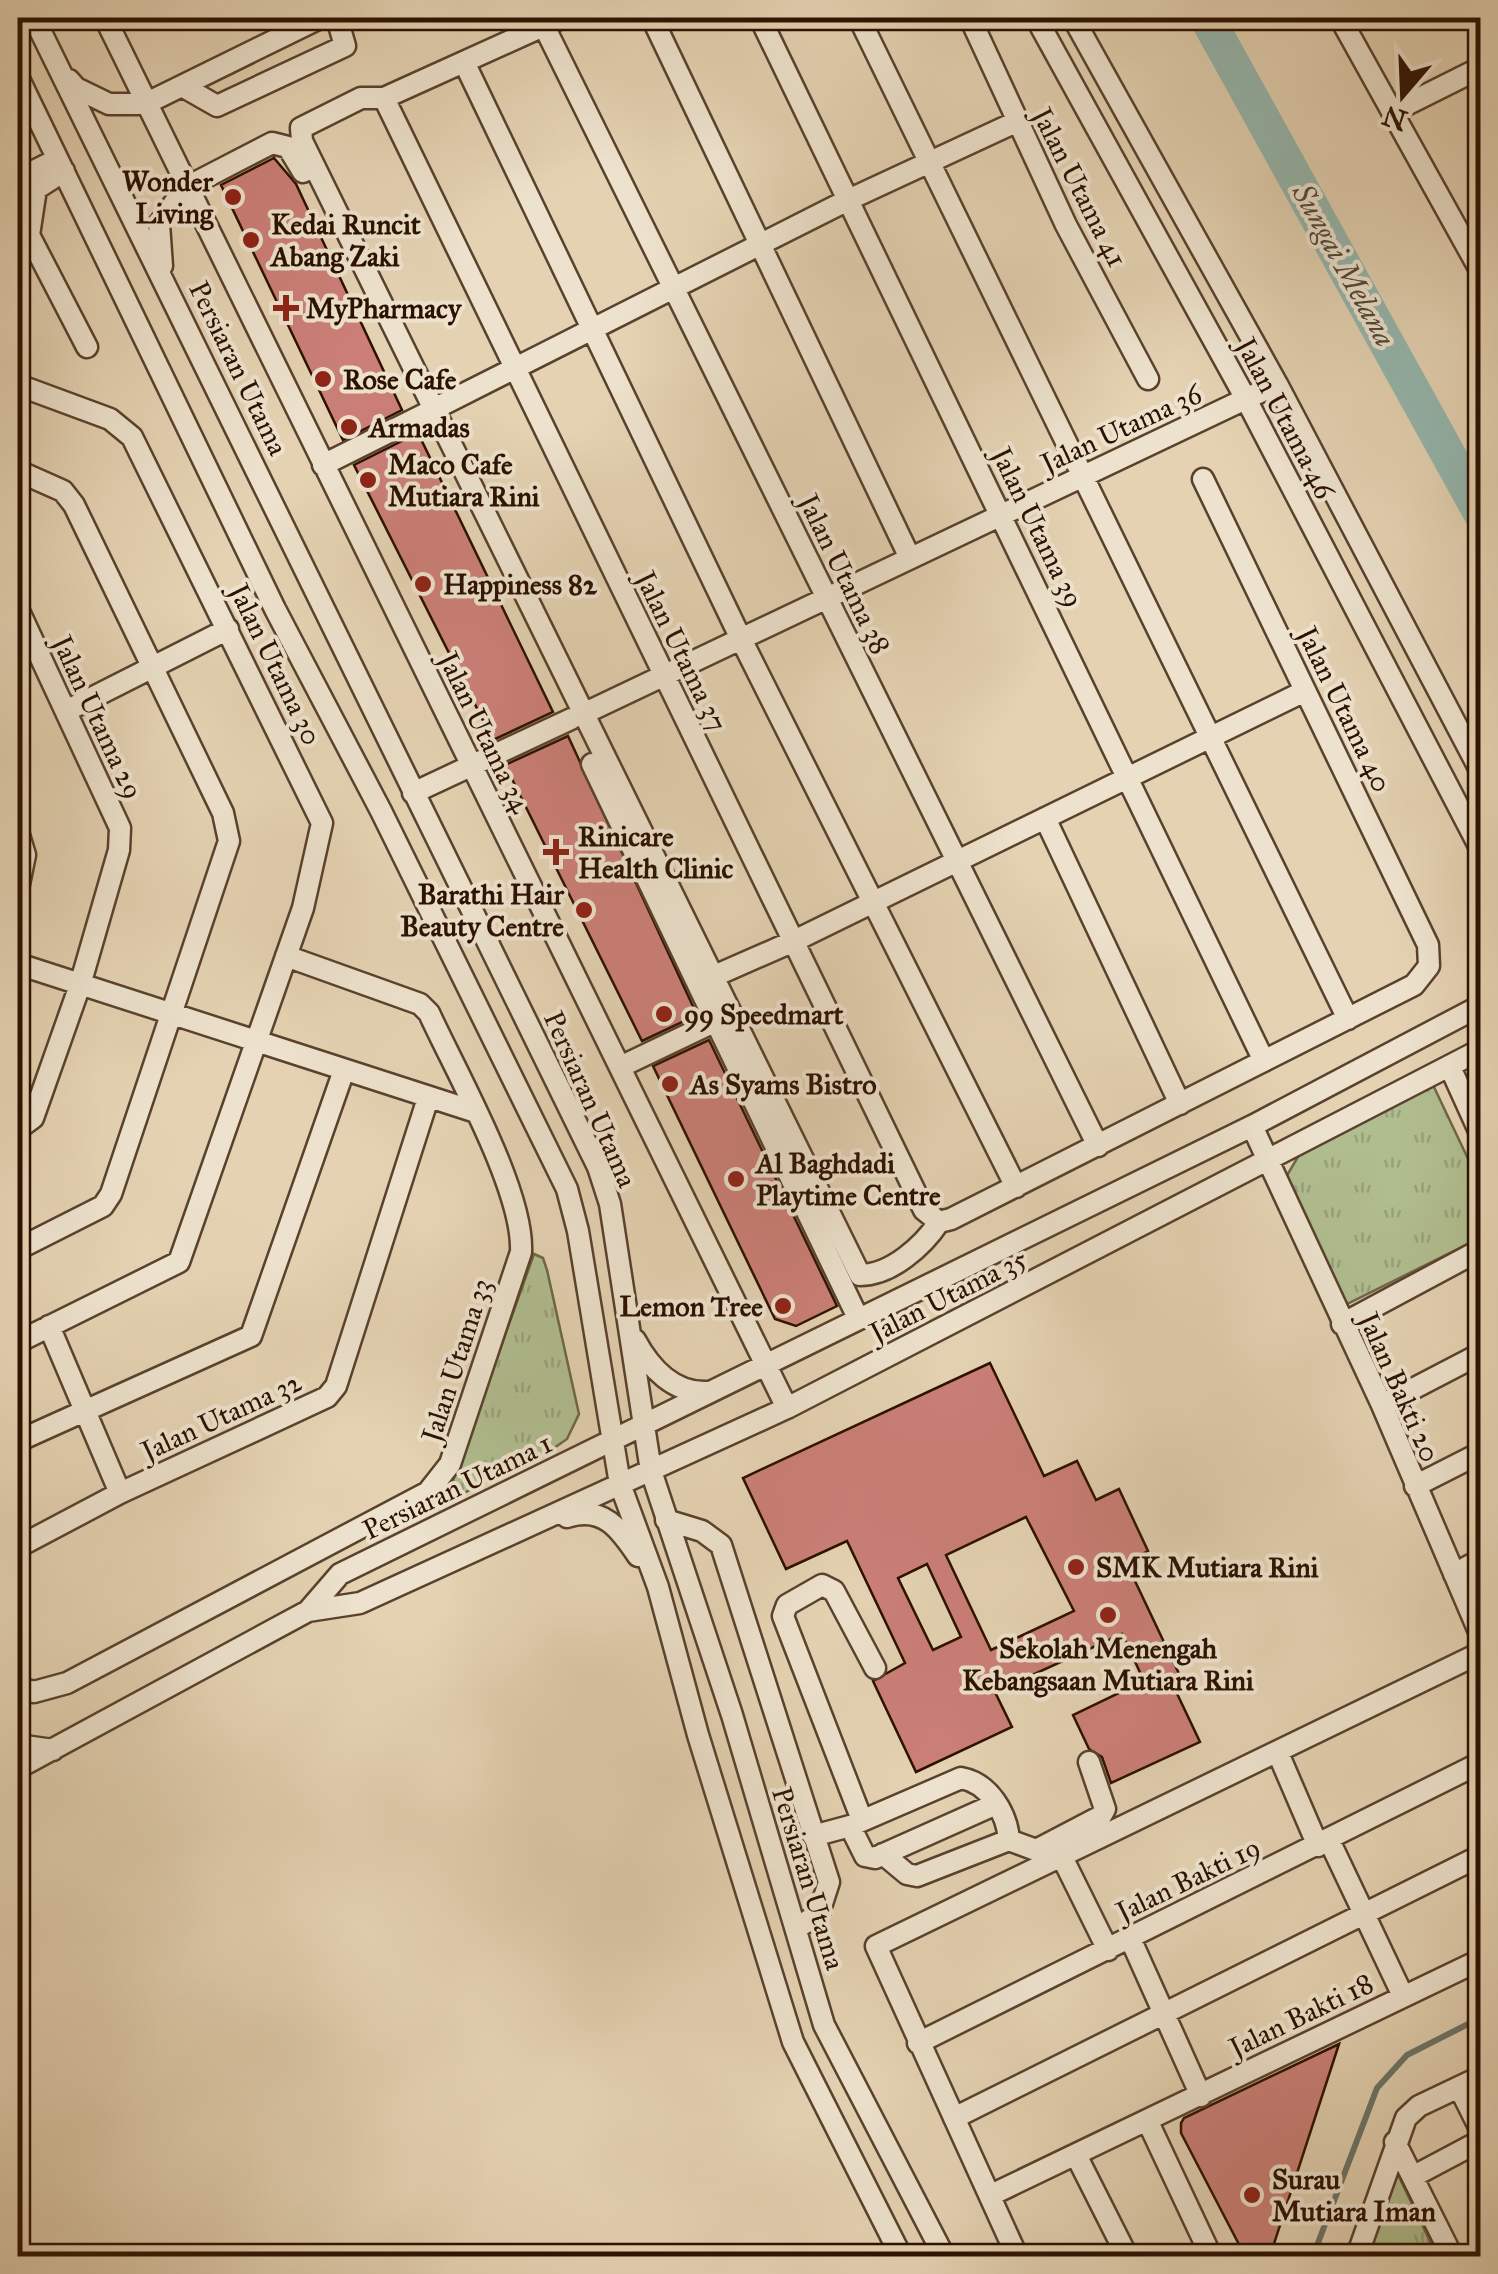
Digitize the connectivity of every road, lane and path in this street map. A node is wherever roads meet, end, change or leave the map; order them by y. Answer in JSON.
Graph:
{"nodes":[{"id":1,"x":34,"y":18,"type":"edge"},
{"id":2,"x":105,"y":18,"type":"edge"},
{"id":3,"x":320,"y":18,"type":"edge"},
{"id":4,"x":337,"y":18,"type":"edge"},
{"id":5,"x":652,"y":18,"type":"edge"},
{"id":6,"x":760,"y":18,"type":"edge"},
{"id":7,"x":859,"y":18,"type":"edge"},
{"id":8,"x":970,"y":18,"type":"edge"},
{"id":9,"x":1036,"y":18,"type":"edge"},
{"id":10,"x":1074,"y":18,"type":"edge"},
{"id":11,"x":1340,"y":18,"type":"edge"},
{"id":12,"x":553,"y":22,"type":"edge"},
{"id":13,"x":464,"y":62,"type":"junction"},
{"id":14,"x":58,"y":65,"type":"junction"},
{"id":15,"x":1480,"y":68,"type":"edge"},
{"id":16,"x":18,"y":77,"type":"edge"},
{"id":17,"x":182,"y":86,"type":"junction"},
{"id":18,"x":384,"y":98,"type":"junction"},
{"id":19,"x":146,"y":104,"type":"junction"},
{"id":20,"x":1394,"y":111,"type":"junction"},
{"id":21,"x":1016,"y":122,"type":"junction"},
{"id":22,"x":930,"y":162,"type":"junction"},
{"id":23,"x":61,"y":165,"type":"junction"},
{"id":24,"x":18,"y":179,"type":"edge"},
{"id":25,"x":185,"y":188,"type":"junction"},
{"id":26,"x":848,"y":200,"type":"junction"},
{"id":27,"x":760,"y":244,"type":"junction"},
{"id":28,"x":1480,"y":270,"type":"edge"},
{"id":29,"x":163,"y":278,"type":"junction"},
{"id":30,"x":674,"y":288,"type":"junction"},
{"id":31,"x":593,"y":329,"type":"junction"},
{"id":32,"x":87,"y":347,"type":"dead end"},
{"id":33,"x":514,"y":369,"type":"junction"},
{"id":34,"x":1148,"y":378,"type":"dead end"},
{"id":35,"x":1278,"y":384,"type":"junction"},
{"id":36,"x":18,"y":385,"type":"edge"},
{"id":37,"x":1246,"y":399,"type":"junction"},
{"id":38,"x":428,"y":412,"type":"junction"},
{"id":39,"x":324,"y":465,"type":"junction"},
{"id":40,"x":18,"y":472,"type":"edge"},
{"id":41,"x":1085,"y":475,"type":"junction"},
{"id":42,"x":1203,"y":479,"type":"dead end"},
{"id":43,"x":1002,"y":515,"type":"junction"},
{"id":44,"x":910,"y":558,"type":"junction"},
{"id":45,"x":826,"y":598,"type":"junction"},
{"id":46,"x":18,"y":609,"type":"edge"},
{"id":47,"x":228,"y":629,"type":"junction"},
{"id":48,"x":740,"y":639,"type":"junction"},
{"id":49,"x":152,"y":666,"type":"junction"},
{"id":50,"x":664,"y":676,"type":"junction"},
{"id":51,"x":1306,"y":691,"type":"junction"},
{"id":52,"x":66,"y":711,"type":"junction"},
{"id":53,"x":577,"y":716,"type":"junction"},
{"id":54,"x":1209,"y":738,"type":"junction"},
{"id":55,"x":470,"y":764,"type":"junction"},
{"id":56,"x":1480,"y":770,"type":"edge"},
{"id":57,"x":1127,"y":778,"type":"junction"},
{"id":58,"x":413,"y":793,"type":"junction"},
{"id":59,"x":1045,"y":818,"type":"junction"},
{"id":60,"x":18,"y":832,"type":"edge"},
{"id":61,"x":1480,"y":848,"type":"edge"},
{"id":62,"x":956,"y":862,"type":"junction"},
{"id":63,"x":18,"y":889,"type":"edge"},
{"id":64,"x":874,"y":902,"type":"junction"},
{"id":65,"x":794,"y":941,"type":"junction"},
{"id":66,"x":286,"y":956,"type":"junction"},
{"id":67,"x":18,"y":964,"type":"edge"},
{"id":68,"x":712,"y":977,"type":"junction"},
{"id":69,"x":80,"y":985,"type":"junction"},
{"id":70,"x":1480,"y":1006,"type":"edge"},
{"id":71,"x":170,"y":1015,"type":"junction"},
{"id":72,"x":1348,"y":1019,"type":"junction"},
{"id":73,"x":714,"y":1022,"type":"junction"},
{"id":74,"x":256,"y":1044,"type":"junction"},
{"id":75,"x":1480,"y":1050,"type":"edge"},
{"id":76,"x":1264,"y":1062,"type":"junction"},
{"id":77,"x":1450,"y":1066,"type":"junction"},
{"id":78,"x":620,"y":1067,"type":"junction"},
{"id":79,"x":343,"y":1072,"type":"junction"},
{"id":80,"x":428,"y":1098,"type":"junction"},
{"id":81,"x":1180,"y":1104,"type":"junction"},
{"id":82,"x":473,"y":1111,"type":"junction"},
{"id":83,"x":1252,"y":1126,"type":"junction"},
{"id":84,"x":18,"y":1129,"type":"edge"},
{"id":85,"x":1480,"y":1134,"type":"edge"},
{"id":86,"x":1098,"y":1146,"type":"junction"},
{"id":87,"x":1268,"y":1163,"type":"junction"},
{"id":88,"x":1016,"y":1187,"type":"junction"},
{"id":89,"x":939,"y":1222,"type":"junction"},
{"id":90,"x":18,"y":1248,"type":"edge"},
{"id":91,"x":1480,"y":1250,"type":"edge"},
{"id":92,"x":858,"y":1318,"type":"junction"},
{"id":93,"x":1342,"y":1324,"type":"junction"},
{"id":94,"x":48,"y":1326,"type":"junction"},
{"id":95,"x":629,"y":1329,"type":"junction"},
{"id":96,"x":18,"y":1342,"type":"edge"},
{"id":97,"x":1480,"y":1354,"type":"edge"},
{"id":98,"x":766,"y":1364,"type":"junction"},
{"id":99,"x":710,"y":1392,"type":"junction"},
{"id":100,"x":1382,"y":1405,"type":"junction"},
{"id":101,"x":787,"y":1408,"type":"junction"},
{"id":102,"x":84,"y":1410,"type":"junction"},
{"id":103,"x":642,"y":1425,"type":"junction"},
{"id":104,"x":610,"y":1440,"type":"junction"},
{"id":105,"x":18,"y":1441,"type":"edge"},
{"id":106,"x":1480,"y":1453,"type":"edge"},
{"id":107,"x":651,"y":1470,"type":"junction"},
{"id":108,"x":620,"y":1484,"type":"junction"},
{"id":109,"x":1414,"y":1486,"type":"junction"},
{"id":110,"x":120,"y":1493,"type":"junction"},
{"id":111,"x":666,"y":1520,"type":"junction"},
{"id":112,"x":18,"y":1547,"type":"edge"},
{"id":113,"x":482,"y":1547,"type":"junction"},
{"id":114,"x":1480,"y":1560,"type":"edge"},
{"id":115,"x":1454,"y":1574,"type":"junction"},
{"id":116,"x":658,"y":1587,"type":"junction"},
{"id":117,"x":308,"y":1612,"type":"junction"},
{"id":118,"x":1480,"y":1634,"type":"edge"},
{"id":119,"x":1480,"y":1653,"type":"edge"},
{"id":120,"x":875,"y":1668,"type":"dead end"},
{"id":121,"x":18,"y":1688,"type":"edge"},
{"id":122,"x":18,"y":1746,"type":"edge"},
{"id":123,"x":53,"y":1750,"type":"junction"},
{"id":124,"x":1278,"y":1753,"type":"junction"},
{"id":125,"x":1089,"y":1762,"type":"dead end"},
{"id":126,"x":1480,"y":1763,"type":"edge"},
{"id":127,"x":18,"y":1768,"type":"edge"},
{"id":128,"x":996,"y":1804,"type":"junction"},
{"id":129,"x":856,"y":1823,"type":"junction"},
{"id":130,"x":813,"y":1836,"type":"junction"},
{"id":131,"x":1009,"y":1840,"type":"junction"},
{"id":132,"x":1323,"y":1843,"type":"junction"},
{"id":133,"x":883,"y":1854,"type":"junction"},
{"id":134,"x":1480,"y":1856,"type":"edge"},
{"id":135,"x":1062,"y":1857,"type":"junction"},
{"id":136,"x":1364,"y":1914,"type":"junction"},
{"id":137,"x":796,"y":1930,"type":"junction"},
{"id":138,"x":1130,"y":1938,"type":"junction"},
{"id":139,"x":1108,"y":1950,"type":"junction"},
{"id":140,"x":1480,"y":1960,"type":"edge"},
{"id":141,"x":1403,"y":1996,"type":"junction"},
{"id":142,"x":1165,"y":2013,"type":"junction"},
{"id":143,"x":918,"y":2043,"type":"junction"},
{"id":144,"x":1480,"y":2077,"type":"edge"},
{"id":145,"x":1459,"y":2087,"type":"junction"},
{"id":146,"x":1201,"y":2096,"type":"junction"},
{"id":147,"x":954,"y":2118,"type":"junction"},
{"id":148,"x":1148,"y":2122,"type":"junction"},
{"id":149,"x":1480,"y":2128,"type":"edge"},
{"id":150,"x":1480,"y":2141,"type":"edge"},
{"id":151,"x":1394,"y":2142,"type":"junction"},
{"id":152,"x":1076,"y":2155,"type":"junction"},
{"id":153,"x":1414,"y":2176,"type":"junction"},
{"id":154,"x":991,"y":2195,"type":"junction"},
{"id":155,"x":901,"y":2256,"type":"edge"},
{"id":156,"x":944,"y":2256,"type":"edge"},
{"id":157,"x":1017,"y":2256,"type":"edge"},
{"id":158,"x":1127,"y":2256,"type":"edge"},
{"id":159,"x":1210,"y":2256,"type":"edge"},
{"id":160,"x":1357,"y":2256,"type":"edge"},
{"id":161,"x":1452,"y":2256,"type":"edge"}],
"edges":[{"from":1,"to":14,"type":"street","name":"Persiaran Utama"},
{"from":2,"to":19,"type":"street","name":"Jalan Utama 34"},
{"from":3,"to":17,"type":"street"},
{"from":4,"to":17,"type":"street"},
{"from":5,"to":27,"type":"street"},
{"from":6,"to":26,"type":"street","name":"Jalan Utama 39"},
{"from":7,"to":22,"type":"street"},
{"from":8,"to":21,"type":"street","name":"Jalan Utama 41"},
{"from":9,"to":37,"type":"street","name":"Jalan Utama 46"},
{"from":10,"to":35,"type":"street","name":"Jalan Utama 46"},
{"from":11,"to":20,"type":"street"},
{"from":12,"to":13,"type":"street"},
{"from":12,"to":30,"type":"street","name":"Jalan Utama 38"},
{"from":13,"to":18,"type":"street"},
{"from":13,"to":31,"type":"street"},
{"from":14,"to":19,"type":"street"},
{"from":14,"to":29,"type":"street","name":"Persiaran Utama"},
{"from":15,"to":20,"type":"street"},
{"from":16,"to":23,"type":"street"},
{"from":17,"to":19,"type":"street"},
{"from":18,"to":33,"type":"street","name":"Jalan Utama 37"},
{"from":18,"to":38,"type":"street"},
{"from":19,"to":25,"type":"street","name":"Jalan Utama 34"},
{"from":20,"to":28,"type":"street"},
{"from":21,"to":22,"type":"street"},
{"from":21,"to":34,"type":"street","name":"Jalan Utama 41"},
{"from":22,"to":26,"type":"street"},
{"from":22,"to":41,"type":"street"},
{"from":23,"to":24,"type":"street"},
{"from":23,"to":32,"type":"street"},
{"from":23,"to":104,"type":"street"},
{"from":25,"to":29,"type":"street"},
{"from":25,"to":38,"type":"street"},
{"from":25,"to":39,"type":"street","name":"Jalan Utama 34"},
{"from":26,"to":27,"type":"street"},
{"from":26,"to":43,"type":"street","name":"Jalan Utama 39"},
{"from":27,"to":30,"type":"street"},
{"from":27,"to":44,"type":"street"},
{"from":29,"to":58,"type":"street","name":"Persiaran Utama"},
{"from":30,"to":31,"type":"street"},
{"from":30,"to":45,"type":"street","name":"Jalan Utama 38"},
{"from":31,"to":33,"type":"street"},
{"from":31,"to":48,"type":"street"},
{"from":33,"to":38,"type":"street"},
{"from":33,"to":50,"type":"street","name":"Jalan Utama 37"},
{"from":35,"to":37,"type":"street","name":"Jalan Utama 36"},
{"from":35,"to":56,"type":"street","name":"Jalan Utama 46"},
{"from":36,"to":47,"type":"street","name":"Jalan Utama 30"},
{"from":37,"to":41,"type":"street","name":"Jalan Utama 36"},
{"from":37,"to":61,"type":"street","name":"Jalan Utama 46"},
{"from":38,"to":39,"type":"street"},
{"from":38,"to":53,"type":"street"},
{"from":39,"to":55,"type":"street","name":"Jalan Utama 34"},
{"from":40,"to":49,"type":"street"},
{"from":41,"to":43,"type":"street","name":"Jalan Utama 36"},
{"from":41,"to":54,"type":"street"},
{"from":42,"to":51,"type":"street","name":"Jalan Utama 40"},
{"from":43,"to":44,"type":"street","name":"Jalan Utama 36"},
{"from":43,"to":57,"type":"street","name":"Jalan Utama 39"},
{"from":44,"to":45,"type":"street","name":"Jalan Utama 36"},
{"from":45,"to":48,"type":"street","name":"Jalan Utama 36"},
{"from":45,"to":62,"type":"street","name":"Jalan Utama 38"},
{"from":46,"to":52,"type":"street","name":"Jalan Utama 29"},
{"from":47,"to":49,"type":"street"},
{"from":47,"to":66,"type":"street","name":"Jalan Utama 30"},
{"from":48,"to":50,"type":"street","name":"Jalan Utama 36"},
{"from":48,"to":64,"type":"street"},
{"from":49,"to":52,"type":"street"},
{"from":49,"to":71,"type":"street"},
{"from":50,"to":53,"type":"street","name":"Jalan Utama 36"},
{"from":50,"to":65,"type":"street","name":"Jalan Utama 37"},
{"from":51,"to":54,"type":"street"},
{"from":51,"to":72,"type":"street","name":"Jalan Utama 40"},
{"from":52,"to":69,"type":"street","name":"Jalan Utama 29"},
{"from":53,"to":55,"type":"street","name":"Jalan Utama 36"},
{"from":53,"to":68,"type":"street"},
{"from":53,"to":73,"type":"street"},
{"from":54,"to":57,"type":"street"},
{"from":54,"to":72,"type":"street"},
{"from":55,"to":58,"type":"street","name":"Jalan Utama 36"},
{"from":55,"to":78,"type":"street","name":"Jalan Utama 34"},
{"from":57,"to":59,"type":"street"},
{"from":57,"to":76,"type":"street","name":"Jalan Utama 39"},
{"from":58,"to":95,"type":"street","name":"Persiaran Utama"},
{"from":59,"to":62,"type":"street"},
{"from":59,"to":81,"type":"street"},
{"from":60,"to":63,"type":"street"},
{"from":62,"to":64,"type":"street"},
{"from":62,"to":86,"type":"street","name":"Jalan Utama 38"},
{"from":64,"to":65,"type":"street"},
{"from":64,"to":88,"type":"street"},
{"from":65,"to":68,"type":"street"},
{"from":65,"to":89,"type":"street","name":"Jalan Utama 37"},
{"from":66,"to":74,"type":"street","name":"Jalan Utama 30"},
{"from":66,"to":82,"type":"street","name":"Jalan Utama 33"},
{"from":67,"to":69,"type":"street"},
{"from":68,"to":89,"type":"street"},
{"from":69,"to":71,"type":"street"},
{"from":69,"to":84,"type":"street","name":"Jalan Utama 29"},
{"from":70,"to":83,"type":"street","name":"Jalan Utama 35"},
{"from":71,"to":74,"type":"street"},
{"from":71,"to":90,"type":"street"},
{"from":72,"to":76,"type":"street"},
{"from":73,"to":78,"type":"street"},
{"from":73,"to":92,"type":"street"},
{"from":74,"to":79,"type":"street"},
{"from":74,"to":94,"type":"street","name":"Jalan Utama 30"},
{"from":75,"to":77,"type":"street","name":"Jalan Utama 35"},
{"from":76,"to":81,"type":"street"},
{"from":77,"to":85,"type":"street"},
{"from":77,"to":87,"type":"street","name":"Jalan Utama 35"},
{"from":78,"to":98,"type":"street","name":"Jalan Utama 34"},
{"from":79,"to":80,"type":"street"},
{"from":79,"to":102,"type":"street"},
{"from":80,"to":82,"type":"street"},
{"from":80,"to":110,"type":"street","name":"Jalan Utama 32"},
{"from":81,"to":86,"type":"street"},
{"from":82,"to":121,"type":"street","name":"Jalan Utama 33"},
{"from":83,"to":87,"type":"street"},
{"from":83,"to":92,"type":"street","name":"Jalan Utama 35"},
{"from":86,"to":88,"type":"street"},
{"from":87,"to":93,"type":"street","name":"Jalan Bakti 20"},
{"from":87,"to":101,"type":"street","name":"Jalan Utama 35"},
{"from":88,"to":89,"type":"street"},
{"from":91,"to":93,"type":"street"},
{"from":92,"to":98,"type":"street","name":"Jalan Utama 35"},
{"from":93,"to":100,"type":"street","name":"Jalan Bakti 20"},
{"from":94,"to":96,"type":"street","name":"Jalan Utama 30"},
{"from":94,"to":102,"type":"street"},
{"from":95,"to":99,"type":"street"},
{"from":95,"to":103,"type":"street","name":"Persiaran Utama"},
{"from":97,"to":100,"type":"street"},
{"from":98,"to":99,"type":"street","name":"Jalan Utama 35"},
{"from":98,"to":101,"type":"street","name":"Jalan Utama 34"},
{"from":99,"to":103,"type":"street","name":"Jalan Utama 35"},
{"from":100,"to":109,"type":"street","name":"Jalan Bakti 20"},
{"from":101,"to":107,"type":"street","name":"Jalan Utama 35"},
{"from":102,"to":105,"type":"street"},
{"from":102,"to":110,"type":"street"},
{"from":103,"to":104,"type":"street","name":"Persiaran Utama 1"},
{"from":103,"to":107,"type":"street","name":"Persiaran Utama"},
{"from":104,"to":108,"type":"street"},
{"from":104,"to":117,"type":"street","name":"Persiaran Utama 1"},
{"from":106,"to":109,"type":"street"},
{"from":107,"to":108,"type":"street","name":"Persiaran Utama 1"},
{"from":107,"to":111,"type":"street","name":"Persiaran Utama"},
{"from":108,"to":113,"type":"street","name":"Persiaran Utama 1"},
{"from":108,"to":116,"type":"street"},
{"from":109,"to":115,"type":"street","name":"Jalan Bakti 20"},
{"from":110,"to":112,"type":"street","name":"Jalan Utama 32"},
{"from":111,"to":130,"type":"street"},
{"from":111,"to":137,"type":"street","name":"Persiaran Utama"},
{"from":113,"to":116,"type":"street"},
{"from":113,"to":117,"type":"street","name":"Persiaran Utama 1"},
{"from":114,"to":115,"type":"street"},
{"from":115,"to":118,"type":"street","name":"Jalan Bakti 20"},
{"from":116,"to":155,"type":"street"},
{"from":117,"to":123,"type":"street","name":"Persiaran Utama 1"},
{"from":119,"to":124,"type":"street"},
{"from":120,"to":129,"type":"street"},
{"from":122,"to":123,"type":"street"},
{"from":123,"to":127,"type":"street","name":"Persiaran Utama 1"},
{"from":124,"to":132,"type":"street"},
{"from":124,"to":135,"type":"street"},
{"from":125,"to":131,"type":"street"},
{"from":126,"to":132,"type":"street","name":"Jalan Bakti 19"},
{"from":128,"to":129,"type":"street"},
{"from":128,"to":131,"type":"street"},
{"from":128,"to":133,"type":"street"},
{"from":129,"to":130,"type":"street"},
{"from":129,"to":133,"type":"street"},
{"from":130,"to":137,"type":"street"},
{"from":131,"to":133,"type":"street"},
{"from":132,"to":136,"type":"street"},
{"from":132,"to":138,"type":"street","name":"Jalan Bakti 19"},
{"from":134,"to":136,"type":"street"},
{"from":135,"to":139,"type":"street"},
{"from":135,"to":143,"type":"street"},
{"from":136,"to":141,"type":"street"},
{"from":136,"to":142,"type":"street"},
{"from":137,"to":156,"type":"street","name":"Persiaran Utama"},
{"from":138,"to":139,"type":"street","name":"Jalan Bakti 19"},
{"from":138,"to":142,"type":"street"},
{"from":139,"to":143,"type":"street","name":"Jalan Bakti 19"},
{"from":140,"to":141,"type":"street","name":"Jalan Bakti 18"},
{"from":141,"to":146,"type":"street","name":"Jalan Bakti 18"},
{"from":142,"to":146,"type":"street"},
{"from":142,"to":147,"type":"street"},
{"from":143,"to":147,"type":"street"},
{"from":144,"to":145,"type":"street"},
{"from":145,"to":149,"type":"street"},
{"from":145,"to":151,"type":"street"},
{"from":146,"to":148,"type":"street","name":"Jalan Bakti 18"},
{"from":147,"to":154,"type":"street"},
{"from":148,"to":152,"type":"street","name":"Jalan Bakti 18"},
{"from":148,"to":159,"type":"street"},
{"from":150,"to":153,"type":"street"},
{"from":151,"to":153,"type":"street"},
{"from":151,"to":160,"type":"street"},
{"from":152,"to":154,"type":"street","name":"Jalan Bakti 18"},
{"from":152,"to":158,"type":"street"},
{"from":153,"to":161,"type":"street"},
{"from":154,"to":157,"type":"street"}]}
